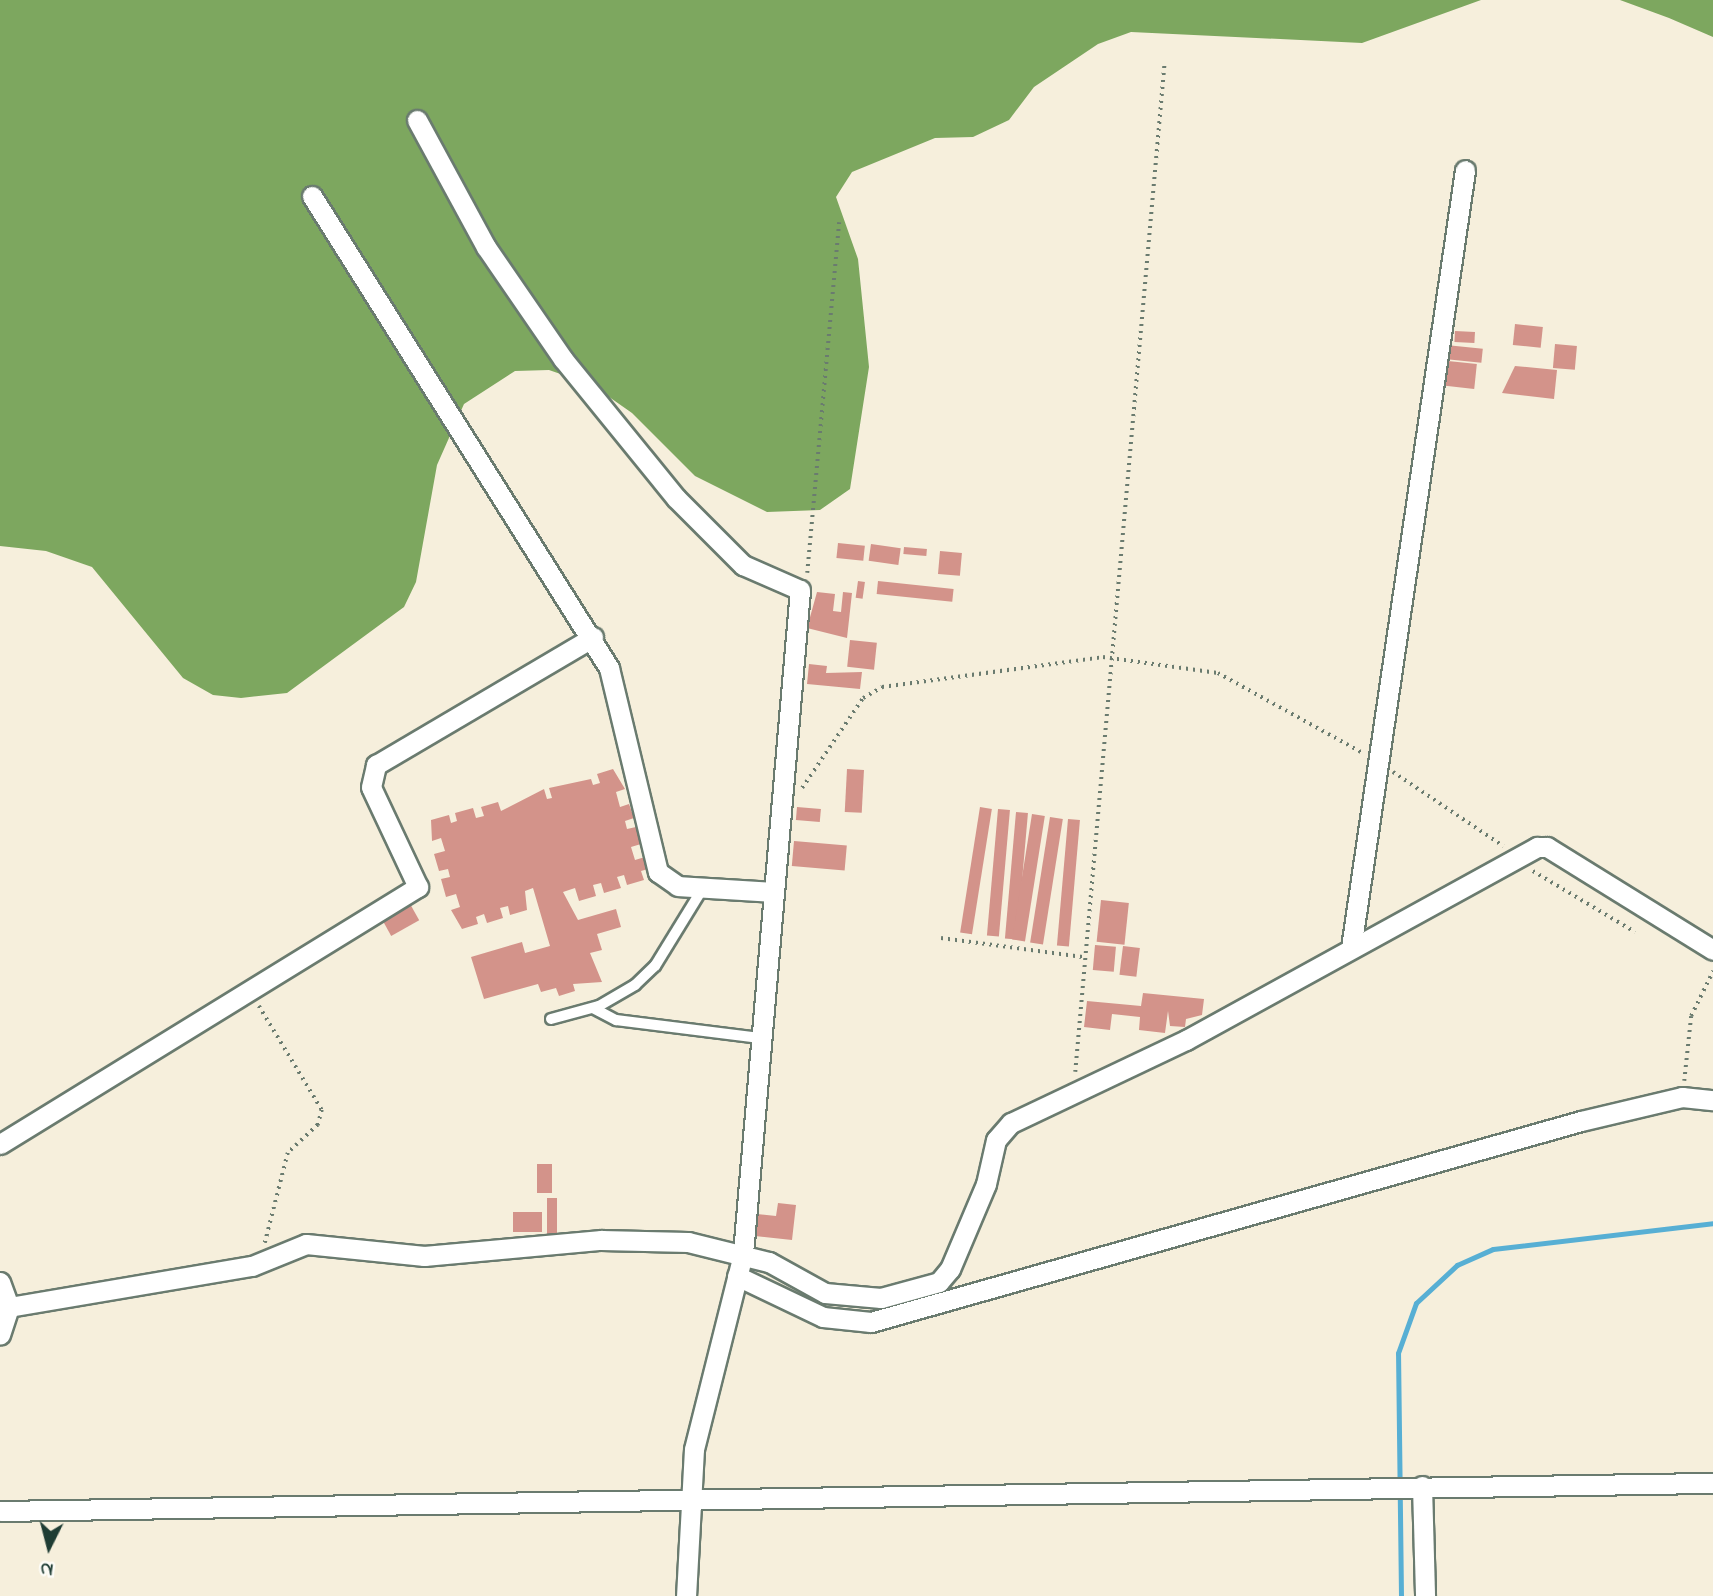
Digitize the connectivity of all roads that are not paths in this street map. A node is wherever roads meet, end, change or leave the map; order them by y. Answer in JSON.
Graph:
{"nodes":[{"id":1,"x":417,"y":120,"type":"dead end"},
{"id":2,"x":1465,"y":170,"type":"dead end"},
{"id":3,"x":312,"y":196,"type":"dead end"},
{"id":4,"x":593,"y":638,"type":"junction"},
{"id":5,"x":703,"y":887,"type":"junction"},
{"id":6,"x":774,"y":892,"type":"junction"},
{"id":7,"x":1351,"y":948,"type":"junction"},
{"id":8,"x":1713,"y":950,"type":"edge"},
{"id":9,"x":593,"y":1008,"type":"junction"},
{"id":10,"x":551,"y":1019,"type":"dead end"},
{"id":11,"x":760,"y":1038,"type":"junction"},
{"id":12,"x":1713,"y":1100,"type":"edge"},
{"id":13,"x":0,"y":1144,"type":"edge"},
{"id":14,"x":743,"y":1254,"type":"junction"},
{"id":15,"x":737,"y":1276,"type":"junction"},
{"id":16,"x":3,"y":1295,"type":"edge"},
{"id":17,"x":0,"y":1335,"type":"edge"},
{"id":18,"x":1713,"y":1483,"type":"edge"},
{"id":19,"x":1422,"y":1486,"type":"junction"},
{"id":20,"x":687,"y":1498,"type":"junction"},
{"id":21,"x":0,"y":1511,"type":"edge"},
{"id":22,"x":686,"y":1596,"type":"edge"},
{"id":23,"x":1425,"y":1596,"type":"edge"}],
"edges":[{"from":1,"to":6,"type":"street"},
{"from":2,"to":7,"type":"street"},
{"from":3,"to":4,"type":"street"},
{"from":4,"to":5,"type":"street"},
{"from":4,"to":13,"type":"street"},
{"from":5,"to":6,"type":"street"},
{"from":5,"to":9,"type":"lane"},
{"from":6,"to":11,"type":"street"},
{"from":7,"to":8,"type":"street"},
{"from":7,"to":14,"type":"street"},
{"from":9,"to":10,"type":"lane"},
{"from":9,"to":11,"type":"lane"},
{"from":11,"to":14,"type":"street"},
{"from":12,"to":15,"type":"street"},
{"from":14,"to":15,"type":"street"},
{"from":14,"to":16,"type":"street"},
{"from":15,"to":20,"type":"street"},
{"from":16,"to":17,"type":"street"},
{"from":18,"to":19,"type":"street"},
{"from":19,"to":20,"type":"street"},
{"from":19,"to":23,"type":"street"},
{"from":20,"to":21,"type":"street"},
{"from":20,"to":22,"type":"street"}]}
